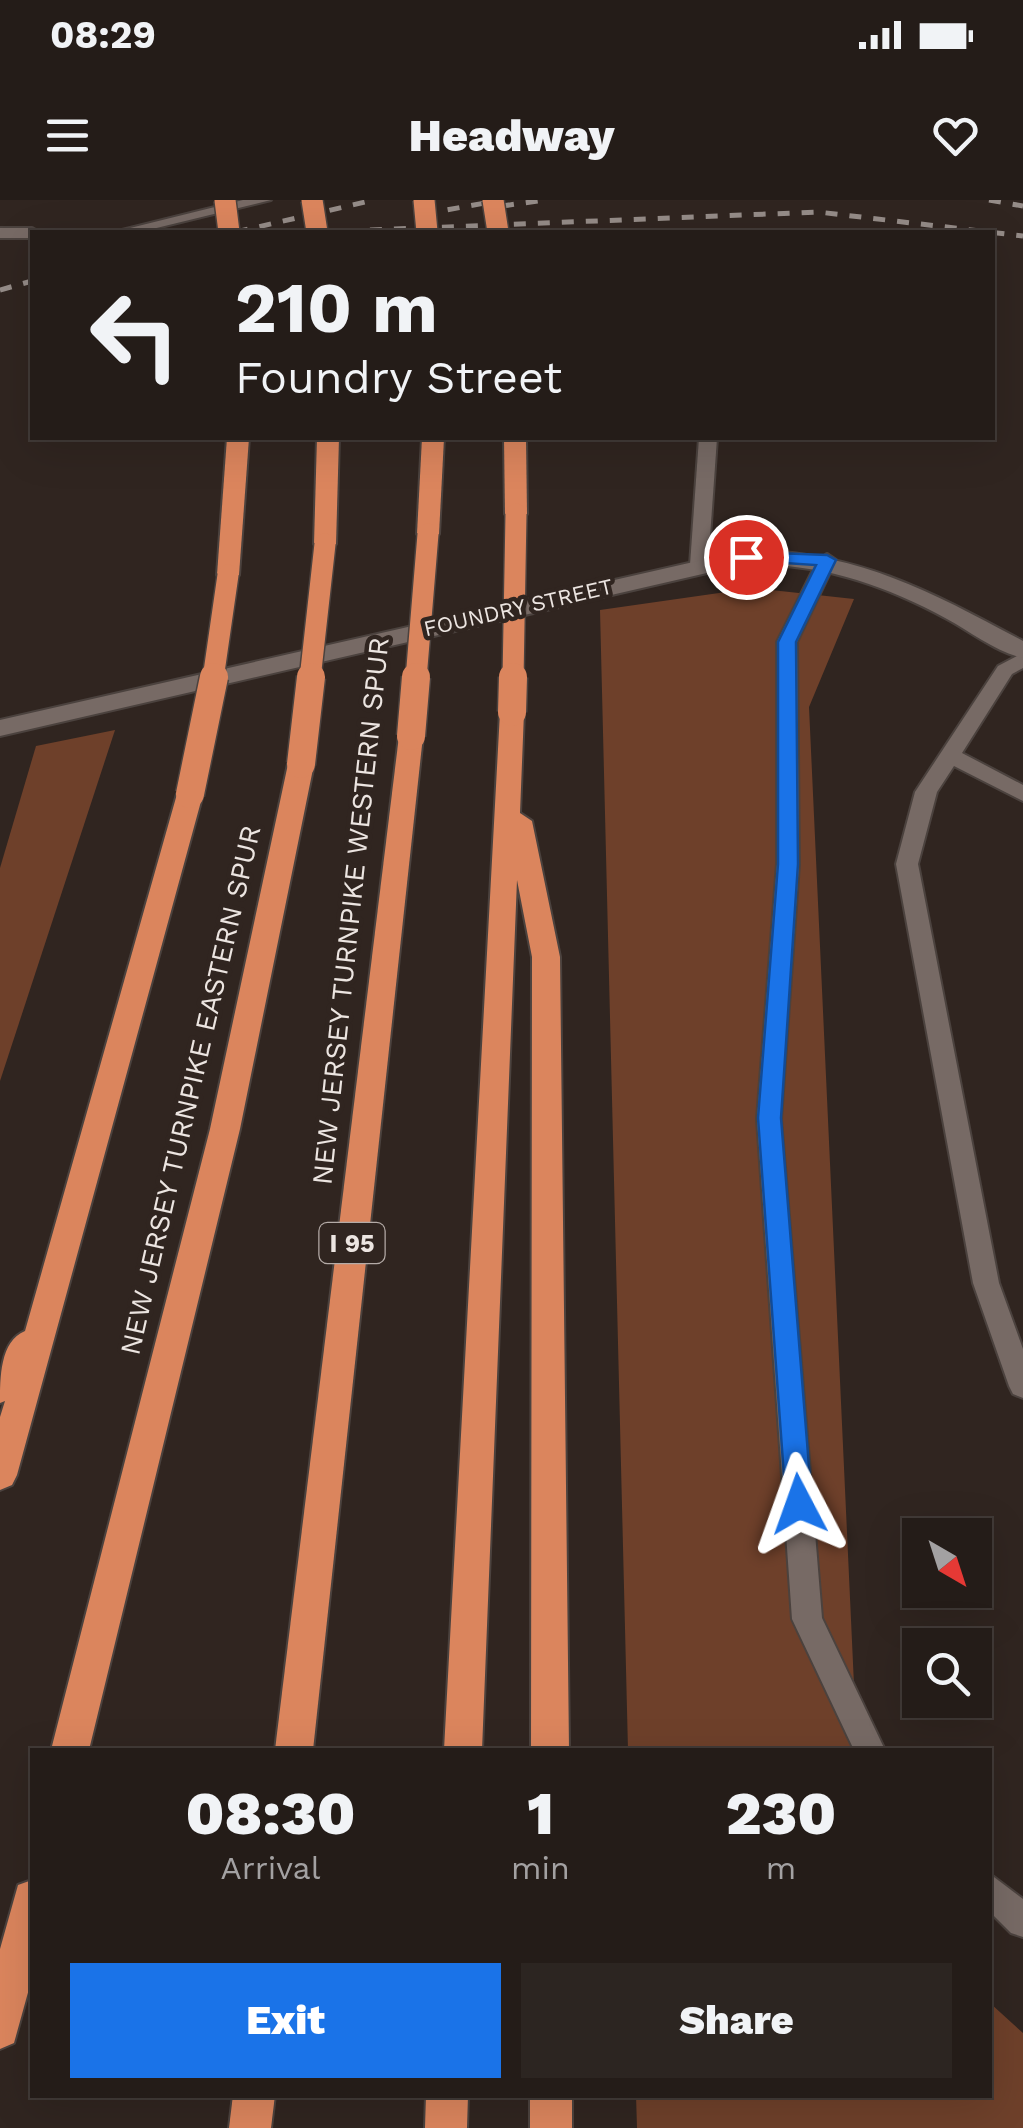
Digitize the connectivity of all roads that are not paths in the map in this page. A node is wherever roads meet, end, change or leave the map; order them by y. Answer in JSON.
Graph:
{"nodes":[{"id":1,"x":225,"y":200,"type":"edge"},
{"id":2,"x":263,"y":200,"type":"edge"},
{"id":3,"x":312,"y":200,"type":"edge"},
{"id":4,"x":424,"y":200,"type":"edge"},
{"id":5,"x":493,"y":200,"type":"edge"},
{"id":6,"x":131,"y":230,"type":"edge"},
{"id":7,"x":229,"y":230,"type":"edge"},
{"id":8,"x":317,"y":230,"type":"edge"},
{"id":9,"x":427,"y":230,"type":"edge"},
{"id":10,"x":498,"y":230,"type":"edge"},
{"id":11,"x":0,"y":232,"type":"edge"},
{"id":12,"x":30,"y":232,"type":"edge"},
{"id":13,"x":238,"y":440,"type":"edge"},
{"id":14,"x":328,"y":440,"type":"edge"},
{"id":15,"x":433,"y":440,"type":"edge"},
{"id":16,"x":515,"y":440,"type":"edge"},
{"id":17,"x":708,"y":440,"type":"edge"},
{"id":18,"x":827,"y":560,"type":"junction"},
{"id":19,"x":699,"y":565,"type":"junction"},
{"id":20,"x":1023,"y":650,"type":"edge"},
{"id":21,"x":1023,"y":659,"type":"edge"},
{"id":22,"x":0,"y":728,"type":"edge"},
{"id":23,"x":950,"y":755,"type":"junction"},
{"id":24,"x":510,"y":774,"type":"junction"},
{"id":25,"x":1023,"y":794,"type":"edge"},
{"id":26,"x":50,"y":1306,"type":"junction"},
{"id":27,"x":1023,"y":1386,"type":"edge"},
{"id":28,"x":0,"y":1389,"type":"edge"},
{"id":29,"x":0,"y":1475,"type":"edge"},
{"id":30,"x":70,"y":1748,"type":"edge"},
{"id":31,"x":294,"y":1748,"type":"edge"},
{"id":32,"x":464,"y":1748,"type":"edge"},
{"id":33,"x":550,"y":1748,"type":"edge"},
{"id":34,"x":869,"y":1748,"type":"edge"},
{"id":35,"x":992,"y":1892,"type":"edge"},
{"id":36,"x":30,"y":1907,"type":"edge"},
{"id":37,"x":1023,"y":1921,"type":"edge"},
{"id":38,"x":0,"y":2029,"type":"edge"},
{"id":39,"x":254,"y":2098,"type":"edge"},
{"id":40,"x":447,"y":2098,"type":"edge"},
{"id":41,"x":551,"y":2098,"type":"edge"},
{"id":42,"x":250,"y":2128,"type":"edge"},
{"id":43,"x":446,"y":2128,"type":"edge"},
{"id":44,"x":552,"y":2128,"type":"edge"}],
"edges":[{"from":1,"to":7,"type":"highway","bridge":true},
{"from":2,"to":6,"type":"lane"},
{"from":3,"to":8,"type":"highway","bridge":true},
{"from":4,"to":9,"type":"highway","bridge":true},
{"from":5,"to":10,"type":"highway","bridge":true},
{"from":11,"to":12,"type":"lane"},
{"from":13,"to":26,"type":"highway","bridge":true},
{"from":14,"to":30,"type":"highway","name":"NEW JERSEY TURNPIKE EASTERN SPUR","bridge":true},
{"from":15,"to":31,"type":"highway","name":"NEW JERSEY TURNPIKE WESTERN SPUR","number":"I 95","bridge":true},
{"from":16,"to":24,"type":"highway","bridge":true},
{"from":17,"to":19,"type":"lane"},
{"from":18,"to":19,"type":"street","name":"FOUNDRY STREET"},
{"from":18,"to":20,"type":"street","name":"FOUNDRY STREET"},
{"from":18,"to":34,"type":"lane"},
{"from":19,"to":22,"type":"street","name":"FOUNDRY STREET"},
{"from":21,"to":23,"type":"lane"},
{"from":23,"to":25,"type":"lane"},
{"from":23,"to":27,"type":"lane"},
{"from":24,"to":32,"type":"highway"},
{"from":24,"to":33,"type":"highway"},
{"from":26,"to":28,"type":"highway"},
{"from":26,"to":29,"type":"highway"},
{"from":35,"to":37,"type":"lane"},
{"from":36,"to":38,"type":"highway"},
{"from":39,"to":42,"type":"highway"},
{"from":40,"to":43,"type":"highway"},
{"from":41,"to":44,"type":"highway"}]}
